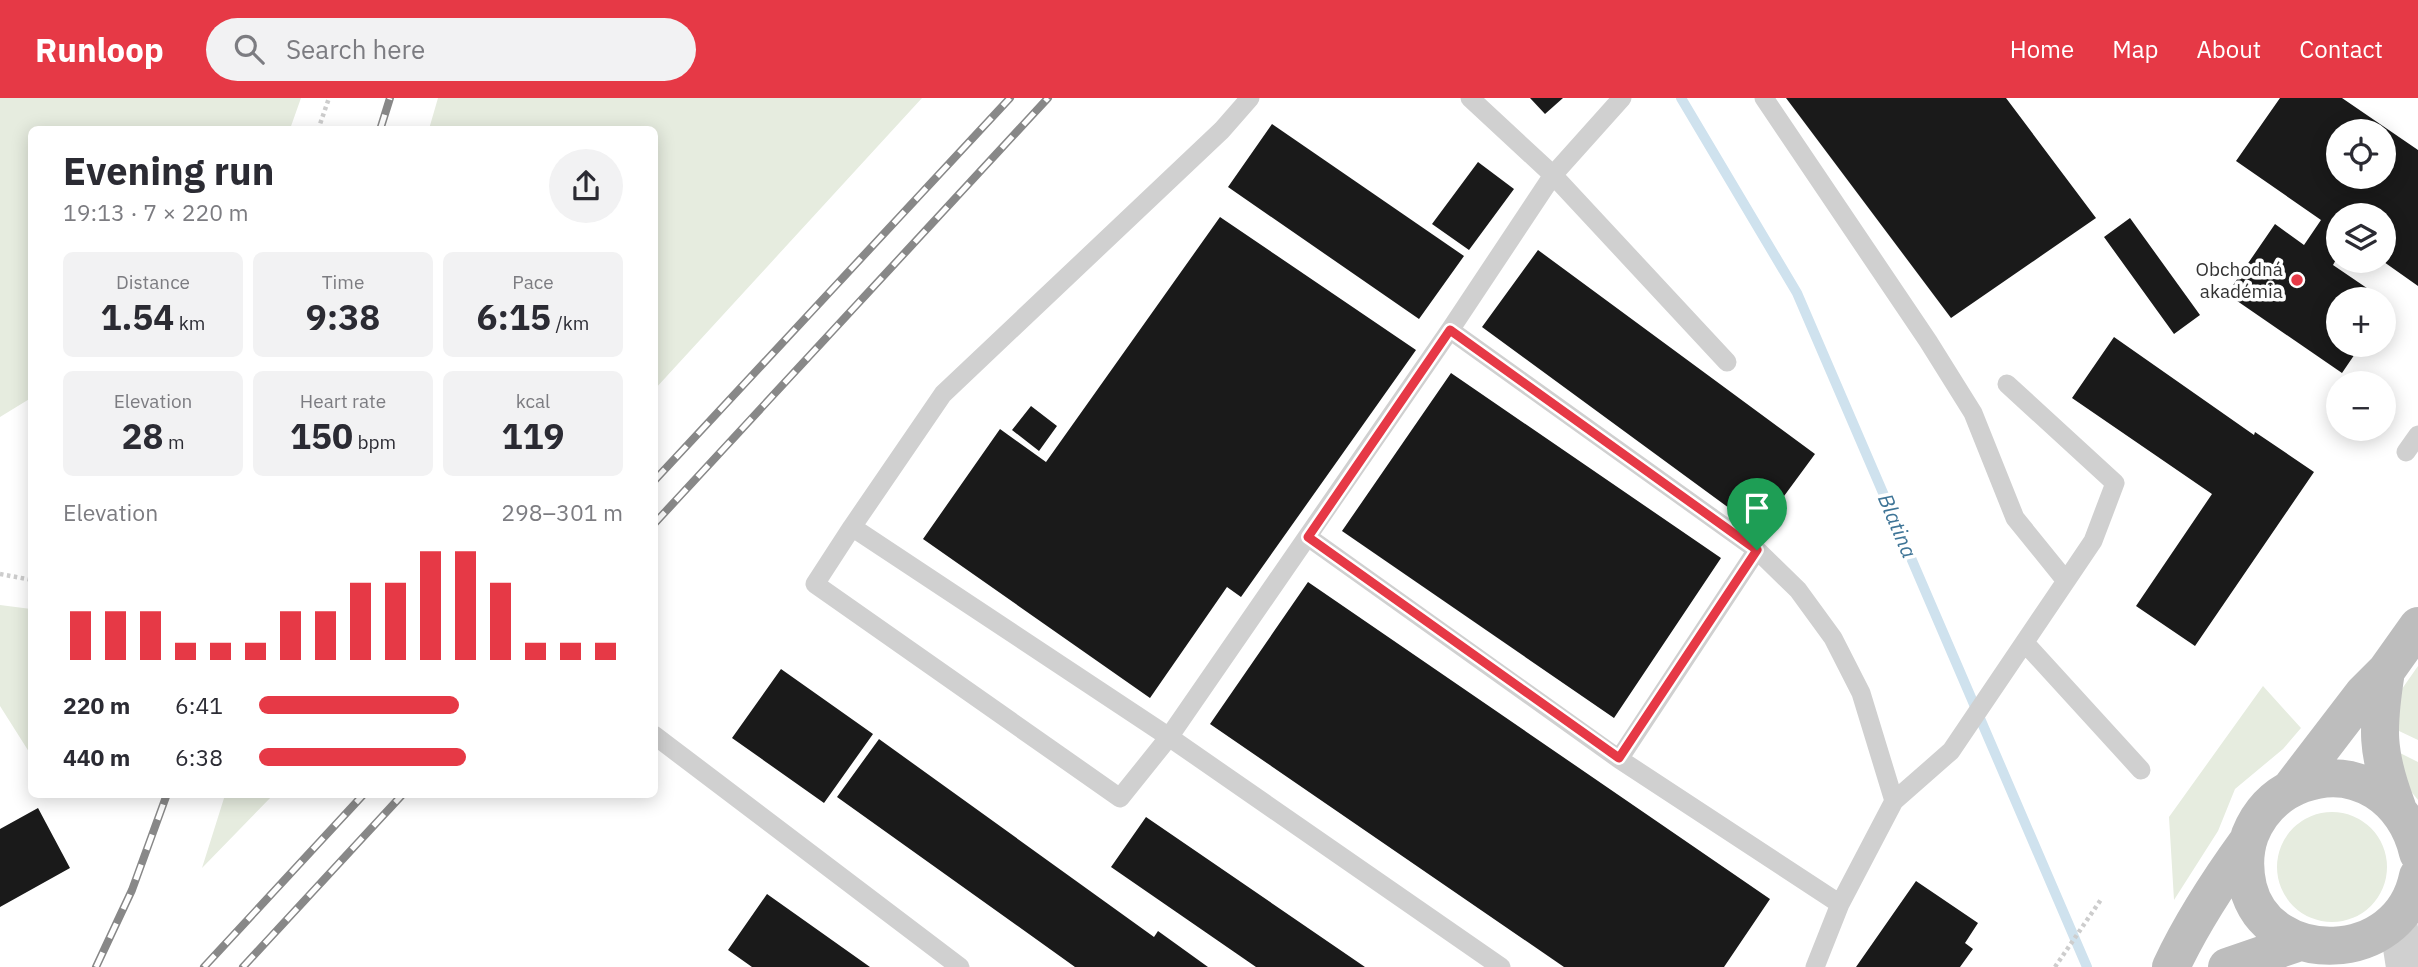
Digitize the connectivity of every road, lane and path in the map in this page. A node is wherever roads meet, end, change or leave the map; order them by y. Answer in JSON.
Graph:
{"nodes":[{"id":1,"x":329,"y":98,"type":"edge"},
{"id":2,"x":1250,"y":98,"type":"edge"},
{"id":3,"x":1470,"y":98,"type":"edge"},
{"id":4,"x":1764,"y":98,"type":"edge"},
{"id":5,"x":1621,"y":99,"type":"edge"},
{"id":6,"x":319,"y":126,"type":"edge"},
{"id":7,"x":1553,"y":175,"type":"junction"},
{"id":8,"x":1450,"y":330,"type":"junction"},
{"id":9,"x":1727,"y":362,"type":"dead end"},
{"id":10,"x":2007,"y":384,"type":"dead end"},
{"id":11,"x":2418,"y":435,"type":"edge"},
{"id":12,"x":2406,"y":452,"type":"dead end"},
{"id":13,"x":852,"y":527,"type":"junction"},
{"id":14,"x":1308,"y":537,"type":"junction"},
{"id":15,"x":1757,"y":550,"type":"junction"},
{"id":16,"x":0,"y":574,"type":"edge"},
{"id":17,"x":28,"y":579,"type":"edge"},
{"id":18,"x":2066,"y":581,"type":"junction"},
{"id":19,"x":2418,"y":626,"type":"edge"},
{"id":20,"x":2025,"y":643,"type":"junction"},
{"id":21,"x":2386,"y":671,"type":"junction"},
{"id":22,"x":1169,"y":737,"type":"junction"},
{"id":23,"x":658,"y":738,"type":"edge"},
{"id":24,"x":1619,"y":758,"type":"junction"},
{"id":25,"x":2141,"y":770,"type":"dead end"},
{"id":26,"x":2291,"y":788,"type":"junction"},
{"id":27,"x":1894,"y":801,"type":"junction"},
{"id":28,"x":2248,"y":841,"type":"junction"},
{"id":29,"x":2411,"y":860,"type":"edge"},
{"id":30,"x":2102,"y":898,"type":"dead end"},
{"id":31,"x":1840,"y":905,"type":"junction"},
{"id":32,"x":2294,"y":944,"type":"junction"},
{"id":33,"x":2335,"y":960,"type":"edge"},
{"id":34,"x":960,"y":967,"type":"edge"},
{"id":35,"x":1501,"y":967,"type":"edge"},
{"id":36,"x":1815,"y":967,"type":"edge"},
{"id":37,"x":2055,"y":967,"type":"edge"},
{"id":38,"x":2171,"y":967,"type":"edge"},
{"id":39,"x":2227,"y":967,"type":"edge"},
{"id":40,"x":2405,"y":967,"type":"edge"}],
"edges":[{"from":1,"to":6,"type":"path"},
{"from":2,"to":13,"type":"lane"},
{"from":3,"to":7,"type":"lane"},
{"from":4,"to":18,"type":"lane"},
{"from":5,"to":7,"type":"lane"},
{"from":7,"to":8,"type":"lane"},
{"from":7,"to":9,"type":"lane"},
{"from":8,"to":14,"type":"lane"},
{"from":8,"to":15,"type":"lane"},
{"from":10,"to":18,"type":"lane"},
{"from":11,"to":12,"type":"lane"},
{"from":13,"to":22,"type":"lane"},
{"from":13,"to":22,"type":"lane"},
{"from":14,"to":22,"type":"lane"},
{"from":14,"to":24,"type":"lane"},
{"from":15,"to":24,"type":"lane"},
{"from":15,"to":27,"type":"lane"},
{"from":16,"to":17,"type":"path"},
{"from":18,"to":20,"type":"lane"},
{"from":19,"to":21,"type":"main road"},
{"from":20,"to":25,"type":"lane"},
{"from":20,"to":27,"type":"lane"},
{"from":21,"to":26,"type":"main road"},
{"from":21,"to":29,"type":"main road"},
{"from":22,"to":35,"type":"lane"},
{"from":23,"to":34,"type":"lane"},
{"from":24,"to":31,"type":"lane"},
{"from":26,"to":28,"type":"main road"},
{"from":26,"to":29,"type":"main road"},
{"from":27,"to":31,"type":"lane"},
{"from":28,"to":32,"type":"main road"},
{"from":28,"to":38,"type":"main road"},
{"from":29,"to":33,"type":"main road"},
{"from":29,"to":40,"type":"street"},
{"from":30,"to":37,"type":"path"},
{"from":31,"to":36,"type":"lane"},
{"from":32,"to":33,"type":"main road"},
{"from":32,"to":39,"type":"main road"}]}
